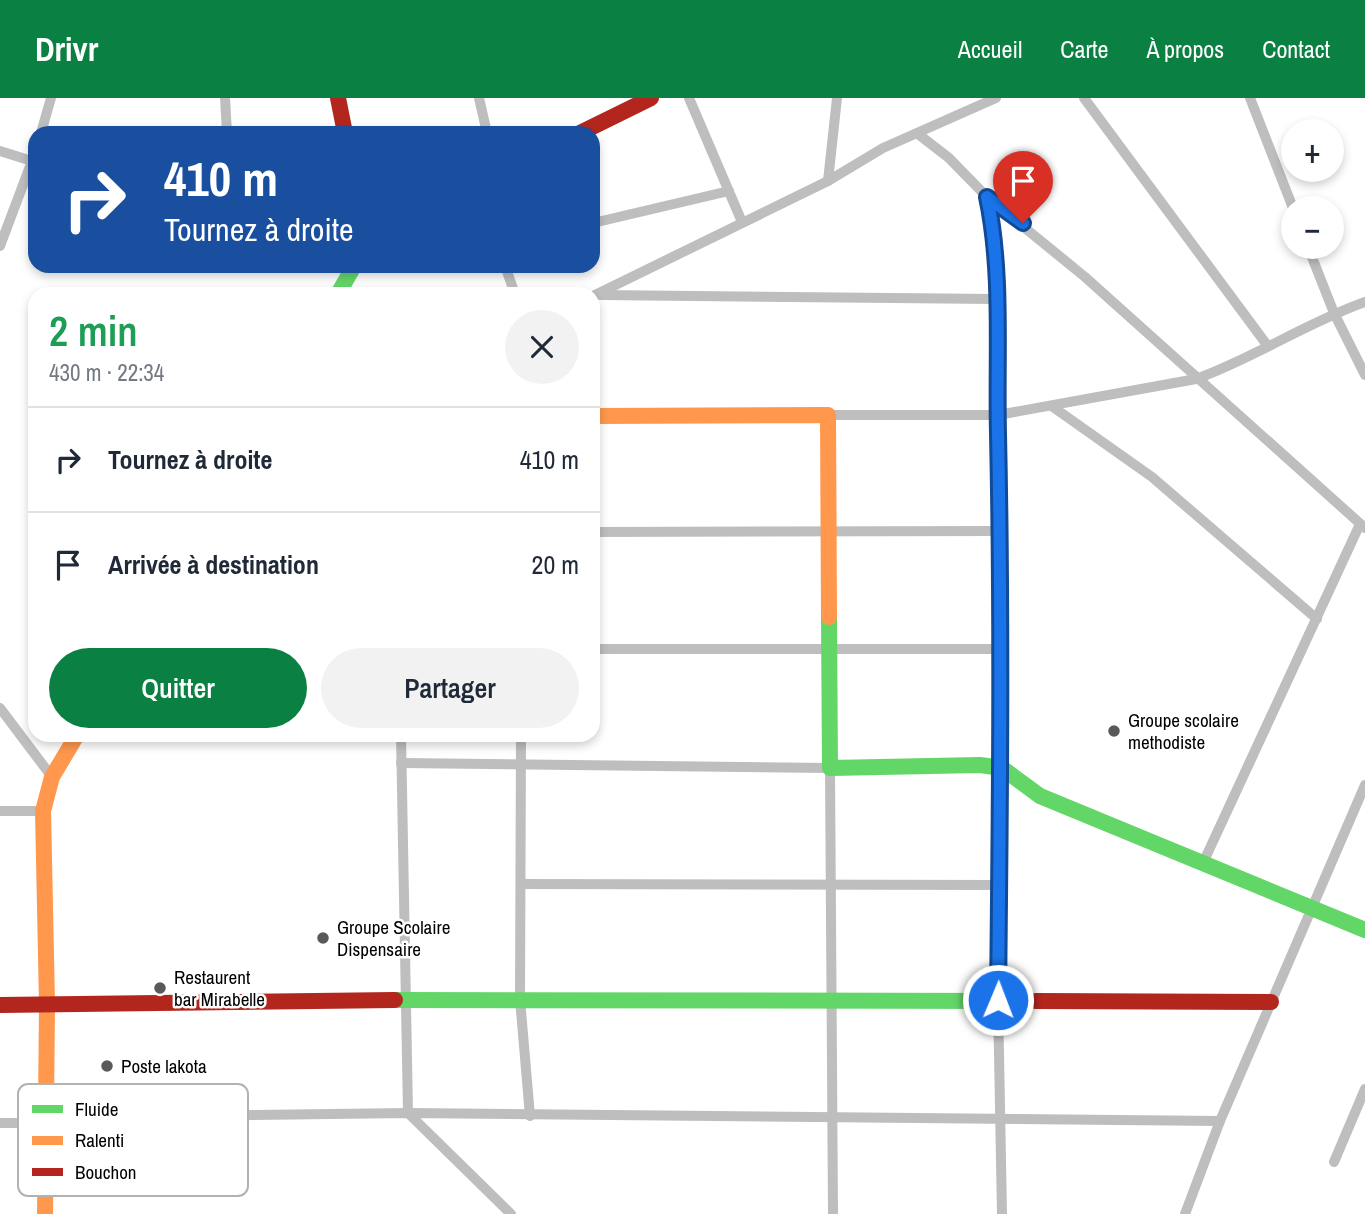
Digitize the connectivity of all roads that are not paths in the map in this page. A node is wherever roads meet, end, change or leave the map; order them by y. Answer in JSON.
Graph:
{"nodes":[{"id":1,"x":51,"y":98,"type":"edge"},
{"id":2,"x":225,"y":98,"type":"edge"},
{"id":3,"x":338,"y":98,"type":"edge"},
{"id":4,"x":480,"y":98,"type":"edge"},
{"id":5,"x":651,"y":98,"type":"edge"},
{"id":6,"x":689,"y":98,"type":"edge"},
{"id":7,"x":837,"y":98,"type":"edge"},
{"id":8,"x":996,"y":98,"type":"edge"},
{"id":9,"x":1084,"y":98,"type":"edge"},
{"id":10,"x":1250,"y":98,"type":"edge"},
{"id":11,"x":43,"y":126,"type":"edge"},
{"id":12,"x":227,"y":126,"type":"edge"},
{"id":13,"x":344,"y":126,"type":"edge"},
{"id":14,"x":486,"y":126,"type":"edge"},
{"id":15,"x":594,"y":126,"type":"edge"},
{"id":16,"x":918,"y":134,"type":"junction"},
{"id":17,"x":0,"y":151,"type":"edge"},
{"id":18,"x":28,"y":158,"type":"edge"},
{"id":19,"x":28,"y":174,"type":"edge"},
{"id":20,"x":828,"y":181,"type":"junction"},
{"id":21,"x":729,"y":191,"type":"junction"},
{"id":22,"x":1288,"y":196,"type":"edge"},
{"id":23,"x":987,"y":197,"type":"junction"},
{"id":24,"x":600,"y":221,"type":"edge"},
{"id":25,"x":742,"y":222,"type":"junction"},
{"id":26,"x":0,"y":246,"type":"edge"},
{"id":27,"x":1313,"y":259,"type":"edge"},
{"id":28,"x":600,"y":292,"type":"edge"},
{"id":29,"x":600,"y":295,"type":"edge"},
{"id":30,"x":996,"y":299,"type":"junction"},
{"id":31,"x":1365,"y":302,"type":"edge"},
{"id":32,"x":1334,"y":313,"type":"junction"},
{"id":33,"x":1267,"y":345,"type":"junction"},
{"id":34,"x":1365,"y":375,"type":"edge"},
{"id":35,"x":1196,"y":379,"type":"junction"},
{"id":36,"x":1053,"y":407,"type":"junction"},
{"id":37,"x":828,"y":415,"type":"junction"},
{"id":38,"x":998,"y":415,"type":"junction"},
{"id":39,"x":600,"y":416,"type":"edge"},
{"id":40,"x":1362,"y":526,"type":"edge"},
{"id":41,"x":1000,"y":531,"type":"junction"},
{"id":42,"x":600,"y":532,"type":"edge"},
{"id":43,"x":831,"y":534,"type":"junction"},
{"id":44,"x":1317,"y":619,"type":"junction"},
{"id":45,"x":828,"y":648,"type":"junction"},
{"id":46,"x":600,"y":649,"type":"edge"},
{"id":47,"x":1000,"y":649,"type":"junction"},
{"id":48,"x":0,"y":708,"type":"edge"},
{"id":49,"x":73,"y":742,"type":"edge"},
{"id":50,"x":401,"y":742,"type":"edge"},
{"id":51,"x":521,"y":742,"type":"edge"},
{"id":52,"x":401,"y":763,"type":"junction"},
{"id":53,"x":521,"y":763,"type":"junction"},
{"id":54,"x":830,"y":768,"type":"junction"},
{"id":55,"x":1002,"y":768,"type":"junction"},
{"id":56,"x":52,"y":776,"type":"junction"},
{"id":57,"x":1365,"y":785,"type":"edge"},
{"id":58,"x":0,"y":811,"type":"edge"},
{"id":59,"x":43,"y":811,"type":"junction"},
{"id":60,"x":1203,"y":863,"type":"junction"},
{"id":61,"x":832,"y":883,"type":"junction"},
{"id":62,"x":522,"y":884,"type":"junction"},
{"id":63,"x":999,"y":885,"type":"junction"},
{"id":64,"x":1312,"y":908,"type":"junction"},
{"id":65,"x":1365,"y":930,"type":"edge"},
{"id":66,"x":520,"y":999,"type":"junction"},
{"id":67,"x":834,"y":1000,"type":"junction"},
{"id":68,"x":998,"y":1000,"type":"junction"},
{"id":69,"x":405,"y":1001,"type":"junction"},
{"id":70,"x":1271,"y":1002,"type":"junction"},
{"id":71,"x":47,"y":1004,"type":"junction"},
{"id":72,"x":0,"y":1005,"type":"edge"},
{"id":73,"x":46,"y":1084,"type":"edge"},
{"id":74,"x":1365,"y":1089,"type":"edge"},
{"id":75,"x":408,"y":1113,"type":"junction"},
{"id":76,"x":248,"y":1115,"type":"edge"},
{"id":77,"x":530,"y":1116,"type":"junction"},
{"id":78,"x":833,"y":1116,"type":"junction"},
{"id":79,"x":1001,"y":1118,"type":"junction"},
{"id":80,"x":1220,"y":1121,"type":"junction"},
{"id":81,"x":0,"y":1123,"type":"edge"},
{"id":82,"x":18,"y":1123,"type":"edge"},
{"id":83,"x":1334,"y":1162,"type":"dead end"},
{"id":84,"x":45,"y":1196,"type":"edge"},
{"id":85,"x":45,"y":1214,"type":"edge"},
{"id":86,"x":511,"y":1214,"type":"edge"},
{"id":87,"x":833,"y":1214,"type":"edge"},
{"id":88,"x":1002,"y":1214,"type":"edge"},
{"id":89,"x":1185,"y":1214,"type":"edge"}],
"edges":[{"from":1,"to":11,"type":"street"},
{"from":2,"to":12,"type":"street"},
{"from":3,"to":13,"type":"street"},
{"from":4,"to":14,"type":"street"},
{"from":5,"to":15,"type":"street"},
{"from":6,"to":21,"type":"street"},
{"from":7,"to":20,"type":"street"},
{"from":8,"to":16,"type":"street"},
{"from":9,"to":33,"type":"street"},
{"from":10,"to":22,"type":"street"},
{"from":16,"to":20,"type":"street"},
{"from":16,"to":23,"type":"street"},
{"from":17,"to":18,"type":"street"},
{"from":19,"to":26,"type":"street"},
{"from":20,"to":25,"type":"street"},
{"from":21,"to":24,"type":"street"},
{"from":21,"to":25,"type":"street"},
{"from":23,"to":30,"type":"street"},
{"from":23,"to":35,"type":"street"},
{"from":25,"to":28,"type":"street"},
{"from":27,"to":32,"type":"street"},
{"from":29,"to":30,"type":"street"},
{"from":30,"to":38,"type":"street"},
{"from":31,"to":32,"type":"street"},
{"from":32,"to":33,"type":"street"},
{"from":32,"to":34,"type":"street"},
{"from":33,"to":35,"type":"street"},
{"from":35,"to":36,"type":"street"},
{"from":35,"to":40,"type":"street"},
{"from":36,"to":38,"type":"street"},
{"from":36,"to":44,"type":"street"},
{"from":37,"to":38,"type":"street"},
{"from":37,"to":39,"type":"street"},
{"from":37,"to":43,"type":"street"},
{"from":38,"to":41,"type":"street"},
{"from":40,"to":44,"type":"street"},
{"from":41,"to":43,"type":"street"},
{"from":41,"to":47,"type":"street"},
{"from":42,"to":43,"type":"street"},
{"from":43,"to":45,"type":"street"},
{"from":44,"to":60,"type":"street"},
{"from":45,"to":46,"type":"street"},
{"from":45,"to":47,"type":"street"},
{"from":45,"to":54,"type":"street"},
{"from":47,"to":55,"type":"street"},
{"from":48,"to":56,"type":"street"},
{"from":49,"to":56,"type":"street"},
{"from":50,"to":52,"type":"street"},
{"from":51,"to":53,"type":"street"},
{"from":52,"to":53,"type":"street"},
{"from":52,"to":69,"type":"street"},
{"from":53,"to":54,"type":"street"},
{"from":53,"to":62,"type":"street"},
{"from":54,"to":55,"type":"street"},
{"from":54,"to":61,"type":"street"},
{"from":55,"to":60,"type":"street"},
{"from":55,"to":63,"type":"street"},
{"from":56,"to":59,"type":"street"},
{"from":57,"to":64,"type":"street"},
{"from":58,"to":59,"type":"street"},
{"from":59,"to":71,"type":"street"},
{"from":60,"to":64,"type":"street"},
{"from":61,"to":62,"type":"street"},
{"from":61,"to":63,"type":"street"},
{"from":61,"to":67,"type":"street"},
{"from":62,"to":66,"type":"street"},
{"from":63,"to":68,"type":"street"},
{"from":64,"to":65,"type":"street"},
{"from":64,"to":70,"type":"street"},
{"from":66,"to":67,"type":"street"},
{"from":66,"to":69,"type":"street"},
{"from":66,"to":77,"type":"street"},
{"from":67,"to":68,"type":"street"},
{"from":67,"to":78,"type":"street"},
{"from":68,"to":70,"type":"street"},
{"from":68,"to":79,"type":"street"},
{"from":69,"to":71,"type":"street"},
{"from":69,"to":75,"type":"street"},
{"from":70,"to":80,"type":"street"},
{"from":71,"to":72,"type":"street"},
{"from":71,"to":73,"type":"street"},
{"from":74,"to":83,"type":"street"},
{"from":75,"to":76,"type":"street"},
{"from":75,"to":77,"type":"street"},
{"from":75,"to":86,"type":"street"},
{"from":77,"to":78,"type":"street"},
{"from":78,"to":79,"type":"street"},
{"from":78,"to":87,"type":"street"},
{"from":79,"to":80,"type":"street"},
{"from":79,"to":88,"type":"street"},
{"from":80,"to":89,"type":"street"},
{"from":81,"to":82,"type":"street"},
{"from":84,"to":85,"type":"street"}]}
